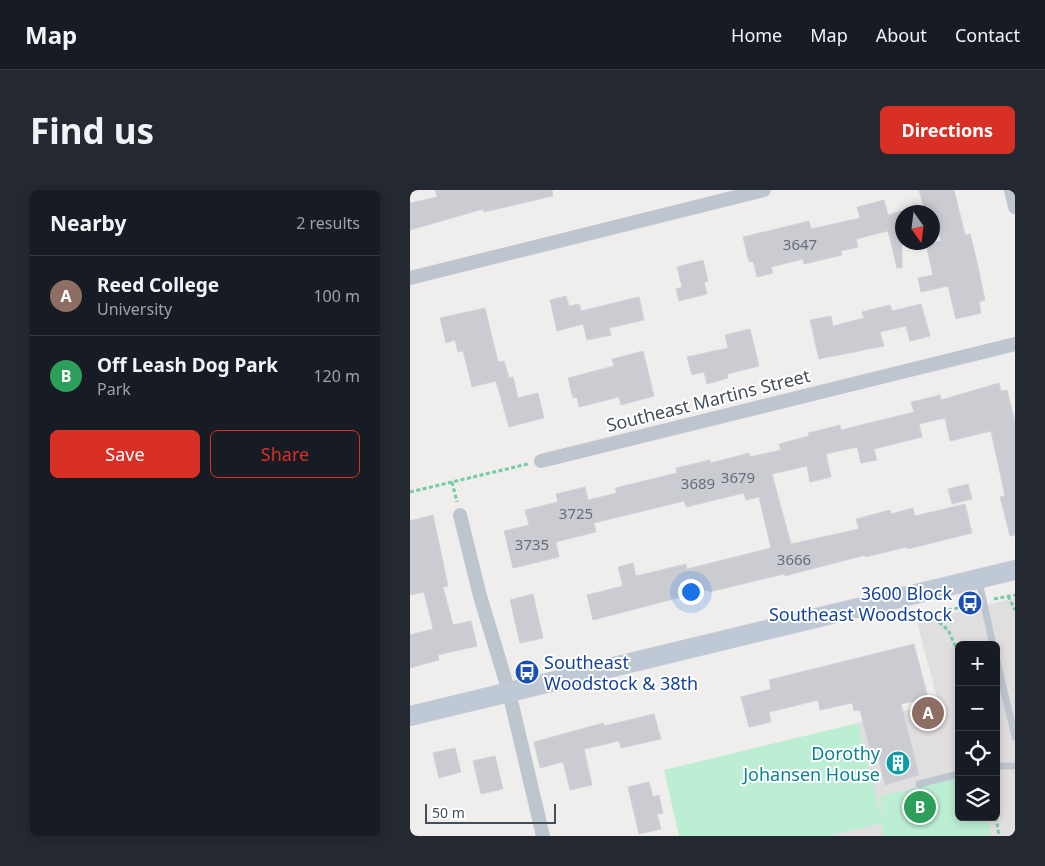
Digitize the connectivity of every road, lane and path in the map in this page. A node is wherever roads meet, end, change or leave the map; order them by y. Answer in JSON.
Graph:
{"nodes":[{"id":1,"x":764,"y":190,"type":"edge"},
{"id":2,"x":1011,"y":190,"type":"edge"},
{"id":3,"x":1015,"y":207,"type":"edge"},
{"id":4,"x":410,"y":278,"type":"edge"},
{"id":5,"x":1015,"y":344,"type":"edge"},
{"id":6,"x":541,"y":460,"type":"joint"},
{"id":7,"x":452,"y":482,"type":"junction"},
{"id":8,"x":410,"y":492,"type":"edge"},
{"id":9,"x":460,"y":515,"type":"joint"},
{"id":10,"x":1015,"y":570,"type":"edge"},
{"id":11,"x":978,"y":579,"type":"junction"},
{"id":12,"x":1015,"y":595,"type":"edge"},
{"id":13,"x":1008,"y":596,"type":"junction"},
{"id":14,"x":983,"y":602,"type":"junction"},
{"id":15,"x":1015,"y":610,"type":"edge"},
{"id":16,"x":992,"y":641,"type":"edge"},
{"id":17,"x":955,"y":644,"type":"edge"},
{"id":18,"x":1000,"y":674,"type":"edge"},
{"id":19,"x":508,"y":692,"type":"junction"},
{"id":20,"x":410,"y":716,"type":"edge"},
{"id":21,"x":1015,"y":737,"type":"edge"},
{"id":22,"x":1000,"y":766,"type":"edge"},
{"id":23,"x":1015,"y":766,"type":"edge"},
{"id":24,"x":955,"y":775,"type":"edge"},
{"id":25,"x":919,"y":784,"type":"dead end"},
{"id":26,"x":997,"y":821,"type":"edge"},
{"id":27,"x":543,"y":836,"type":"edge"},
{"id":28,"x":999,"y":836,"type":"edge"}],
"edges":[{"from":1,"to":4,"type":"street"},
{"from":2,"to":3,"type":"street"},
{"from":5,"to":6,"type":"street","name":"Southeast Martins Street"},
{"from":6,"to":7,"type":"path"},
{"from":7,"to":8,"type":"path"},
{"from":7,"to":9,"type":"path"},
{"from":9,"to":19,"type":"street"},
{"from":10,"to":11,"type":"main road"},
{"from":11,"to":14,"type":"lane"},
{"from":11,"to":19,"type":"main road"},
{"from":12,"to":13,"type":"path"},
{"from":13,"to":14,"type":"path"},
{"from":13,"to":15,"type":"path"},
{"from":14,"to":16,"type":"lane"},
{"from":14,"to":17,"type":"path"},
{"from":18,"to":21,"type":"lane"},
{"from":19,"to":20,"type":"main road"},
{"from":19,"to":27,"type":"street"},
{"from":22,"to":23,"type":"lane"},
{"from":24,"to":25,"type":"lane"},
{"from":26,"to":28,"type":"path"}]}
